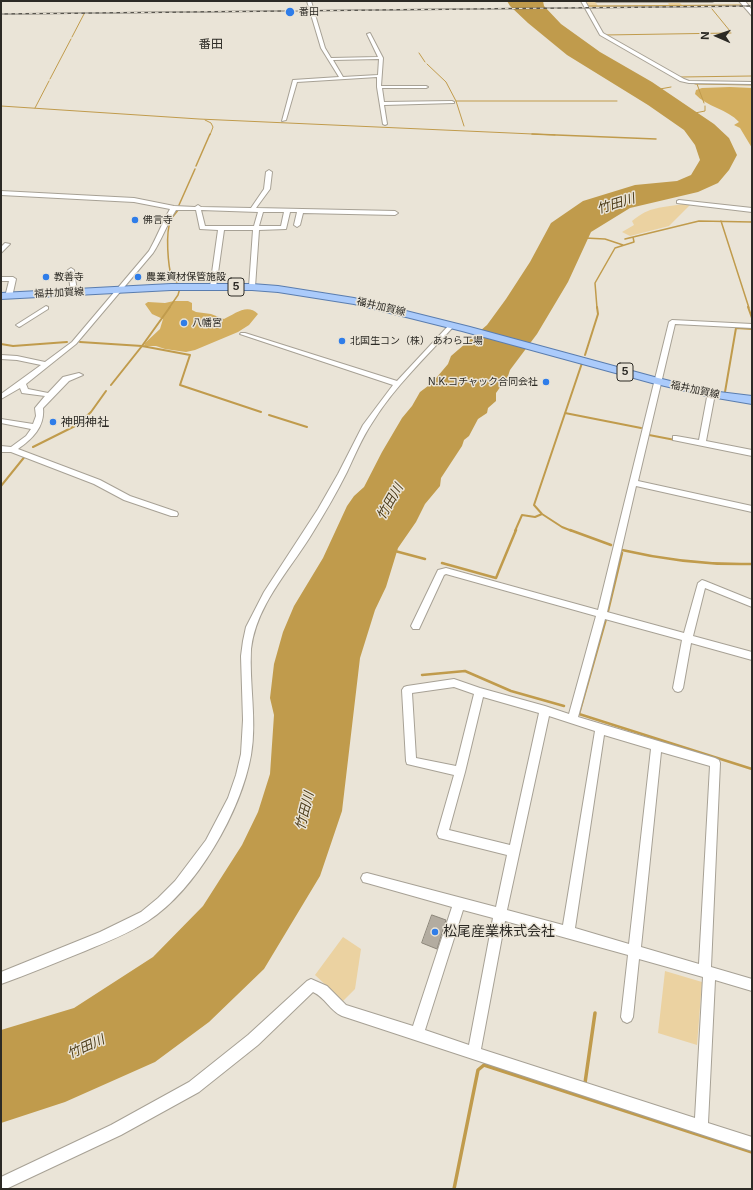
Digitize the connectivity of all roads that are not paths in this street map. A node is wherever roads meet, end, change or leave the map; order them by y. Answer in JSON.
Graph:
{"nodes":[{"id":1,"x":309,"y":1,"type":"edge"},
{"id":2,"x":583,"y":1,"type":"edge"},
{"id":3,"x":597,"y":1,"type":"edge"},
{"id":4,"x":656,"y":1,"type":"edge"},
{"id":5,"x":712,"y":1,"type":"edge"},
{"id":6,"x":742,"y":1,"type":"edge"},
{"id":7,"x":751,"y":12,"type":"edge"},
{"id":8,"x":370,"y":34,"type":"dead end"},
{"id":9,"x":381,"y":58,"type":"junction"},
{"id":10,"x":331,"y":59,"type":"junction"},
{"id":11,"x":379,"y":76,"type":"junction"},
{"id":12,"x":342,"y":78,"type":"junction"},
{"id":13,"x":752,"y":83,"type":"edge"},
{"id":14,"x":379,"y":87,"type":"junction"},
{"id":15,"x":426,"y":87,"type":"dead end"},
{"id":16,"x":452,"y":102,"type":"dead end"},
{"id":17,"x":382,"y":104,"type":"junction"},
{"id":18,"x":284,"y":120,"type":"dead end"},
{"id":19,"x":385,"y":124,"type":"dead end"},
{"id":20,"x":269,"y":172,"type":"dead end"},
{"id":21,"x":1,"y":193,"type":"edge"},
{"id":22,"x":679,"y":202,"type":"dead end"},
{"id":23,"x":174,"y":208,"type":"junction"},
{"id":24,"x":198,"y":208,"type":"junction"},
{"id":25,"x":253,"y":209,"type":"junction"},
{"id":26,"x":261,"y":210,"type":"junction"},
{"id":27,"x":752,"y":210,"type":"edge"},
{"id":28,"x":288,"y":211,"type":"junction"},
{"id":29,"x":300,"y":211,"type":"junction"},
{"id":30,"x":395,"y":213,"type":"dead end"},
{"id":31,"x":297,"y":225,"type":"dead end"},
{"id":32,"x":221,"y":228,"type":"junction"},
{"id":33,"x":256,"y":228,"type":"junction"},
{"id":34,"x":6,"y":244,"type":"dead end"},
{"id":35,"x":1,"y":251,"type":"edge"},
{"id":36,"x":71,"y":270,"type":"dead end"},
{"id":37,"x":1,"y":279,"type":"edge"},
{"id":38,"x":213,"y":287,"type":"junction"},
{"id":39,"x":252,"y":287,"type":"junction"},
{"id":40,"x":120,"y":289,"type":"junction"},
{"id":41,"x":74,"y":292,"type":"junction"},
{"id":42,"x":6,"y":296,"type":"edge"},
{"id":43,"x":46,"y":308,"type":"dead end"},
{"id":44,"x":19,"y":325,"type":"dead end"},
{"id":45,"x":452,"y":325,"type":"junction"},
{"id":46,"x":752,"y":326,"type":"edge"},
{"id":47,"x":243,"y":334,"type":"dead end"},
{"id":48,"x":1,"y":357,"type":"edge"},
{"id":49,"x":47,"y":364,"type":"junction"},
{"id":50,"x":79,"y":375,"type":"dead end"},
{"id":51,"x":656,"y":381,"type":"junction"},
{"id":52,"x":22,"y":383,"type":"junction"},
{"id":53,"x":398,"y":384,"type":"junction"},
{"id":54,"x":711,"y":394,"type":"junction"},
{"id":55,"x":1,"y":396,"type":"edge"},
{"id":56,"x":50,"y":396,"type":"junction"},
{"id":57,"x":752,"y":400,"type":"edge"},
{"id":58,"x":1,"y":421,"type":"edge"},
{"id":59,"x":36,"y":427,"type":"junction"},
{"id":60,"x":676,"y":438,"type":"dead end"},
{"id":61,"x":702,"y":443,"type":"junction"},
{"id":62,"x":1,"y":449,"type":"edge"},
{"id":63,"x":12,"y":450,"type":"junction"},
{"id":64,"x":752,"y":453,"type":"edge"},
{"id":65,"x":633,"y":483,"type":"junction"},
{"id":66,"x":752,"y":509,"type":"edge"},
{"id":67,"x":174,"y":514,"type":"dead end"},
{"id":68,"x":752,"y":604,"type":"edge"},
{"id":69,"x":602,"y":613,"type":"junction"},
{"id":70,"x":416,"y":626,"type":"dead end"},
{"id":71,"x":687,"y":639,"type":"junction"},
{"id":72,"x":752,"y":656,"type":"edge"},
{"id":73,"x":678,"y":688,"type":"dead end"},
{"id":74,"x":480,"y":692,"type":"junction"},
{"id":75,"x":545,"y":710,"type":"junction"},
{"id":76,"x":572,"y":718,"type":"junction"},
{"id":77,"x":600,"y":729,"type":"junction"},
{"id":78,"x":657,"y":745,"type":"junction"},
{"id":79,"x":460,"y":772,"type":"junction"},
{"id":80,"x":514,"y":851,"type":"junction"},
{"id":81,"x":367,"y":878,"type":"dead end"},
{"id":82,"x":460,"y":903,"type":"junction"},
{"id":83,"x":500,"y":914,"type":"junction"},
{"id":84,"x":568,"y":932,"type":"junction"},
{"id":85,"x":635,"y":951,"type":"junction"},
{"id":86,"x":707,"y":973,"type":"junction"},
{"id":87,"x":1,"y":978,"type":"edge"},
{"id":88,"x":752,"y":985,"type":"edge"},
{"id":89,"x":627,"y":1017,"type":"dead end"},
{"id":90,"x":417,"y":1034,"type":"junction"},
{"id":91,"x":474,"y":1053,"type":"junction"},
{"id":92,"x":701,"y":1127,"type":"junction"},
{"id":93,"x":752,"y":1144,"type":"edge"},
{"id":94,"x":1,"y":1184,"type":"edge"}],
"edges":[{"from":1,"to":10,"type":"street"},
{"from":2,"to":13,"type":"street"},
{"from":3,"to":4,"type":"street"},
{"from":4,"to":5,"type":"street"},
{"from":6,"to":7,"type":"main road"},
{"from":8,"to":9,"type":"street"},
{"from":9,"to":10,"type":"street"},
{"from":9,"to":11,"type":"street"},
{"from":10,"to":12,"type":"street"},
{"from":11,"to":12,"type":"street"},
{"from":11,"to":14,"type":"street"},
{"from":12,"to":18,"type":"street"},
{"from":14,"to":15,"type":"street"},
{"from":14,"to":17,"type":"street"},
{"from":16,"to":17,"type":"street"},
{"from":17,"to":19,"type":"street"},
{"from":20,"to":25,"type":"street"},
{"from":21,"to":23,"type":"street"},
{"from":22,"to":27,"type":"street"},
{"from":23,"to":24,"type":"street"},
{"from":23,"to":40,"type":"street"},
{"from":24,"to":25,"type":"street"},
{"from":24,"to":32,"type":"street"},
{"from":25,"to":26,"type":"street"},
{"from":26,"to":28,"type":"street"},
{"from":26,"to":33,"type":"street"},
{"from":28,"to":29,"type":"street"},
{"from":28,"to":33,"type":"street"},
{"from":29,"to":30,"type":"street"},
{"from":29,"to":31,"type":"street"},
{"from":32,"to":33,"type":"street"},
{"from":32,"to":38,"type":"street"},
{"from":33,"to":39,"type":"street"},
{"from":34,"to":35,"type":"street"},
{"from":36,"to":41,"type":"street"},
{"from":37,"to":42,"type":"street"},
{"from":38,"to":39,"type":"main road","name":"福井加賀線","number":"5"},
{"from":38,"to":40,"type":"main road","name":"福井加賀線","number":"5"},
{"from":39,"to":45,"type":"main road","name":"福井加賀線","number":"5"},
{"from":40,"to":41,"type":"main road","name":"福井加賀線","number":"5"},
{"from":40,"to":49,"type":"street"},
{"from":41,"to":42,"type":"main road","name":"福井加賀線","number":"5"},
{"from":43,"to":44,"type":"street"},
{"from":45,"to":51,"type":"main road","name":"福井加賀線","number":"5"},
{"from":45,"to":53,"type":"street"},
{"from":46,"to":51,"type":"street"},
{"from":47,"to":53,"type":"street"},
{"from":48,"to":49,"type":"street"},
{"from":49,"to":52,"type":"street"},
{"from":50,"to":56,"type":"street"},
{"from":51,"to":54,"type":"main road","name":"福井加賀線","number":"5"},
{"from":51,"to":65,"type":"street"},
{"from":52,"to":55,"type":"street"},
{"from":52,"to":56,"type":"street"},
{"from":53,"to":87,"type":"street"},
{"from":54,"to":57,"type":"main road","name":"福井加賀線","number":"5"},
{"from":54,"to":61,"type":"street"},
{"from":56,"to":59,"type":"street"},
{"from":58,"to":59,"type":"street"},
{"from":59,"to":63,"type":"street"},
{"from":60,"to":61,"type":"street"},
{"from":61,"to":64,"type":"street"},
{"from":62,"to":63,"type":"street"},
{"from":63,"to":67,"type":"street"},
{"from":65,"to":66,"type":"street"},
{"from":65,"to":69,"type":"street"},
{"from":68,"to":71,"type":"street"},
{"from":69,"to":70,"type":"street"},
{"from":69,"to":71,"type":"street"},
{"from":69,"to":76,"type":"street"},
{"from":71,"to":72,"type":"street"},
{"from":71,"to":73,"type":"street"},
{"from":74,"to":75,"type":"street"},
{"from":74,"to":79,"type":"street"},
{"from":74,"to":79,"type":"street"},
{"from":75,"to":76,"type":"street"},
{"from":75,"to":80,"type":"street"},
{"from":76,"to":77,"type":"street"},
{"from":77,"to":78,"type":"street"},
{"from":77,"to":84,"type":"street"},
{"from":78,"to":85,"type":"street"},
{"from":78,"to":86,"type":"street"},
{"from":79,"to":80,"type":"street"},
{"from":80,"to":83,"type":"street"},
{"from":81,"to":82,"type":"street"},
{"from":82,"to":83,"type":"street"},
{"from":82,"to":90,"type":"street"},
{"from":83,"to":84,"type":"street"},
{"from":83,"to":91,"type":"street"},
{"from":84,"to":85,"type":"street"},
{"from":85,"to":86,"type":"street"},
{"from":85,"to":89,"type":"street"},
{"from":86,"to":88,"type":"street"},
{"from":86,"to":92,"type":"street"},
{"from":90,"to":91,"type":"street"},
{"from":90,"to":94,"type":"street"},
{"from":91,"to":92,"type":"street"},
{"from":92,"to":93,"type":"street"}]}
